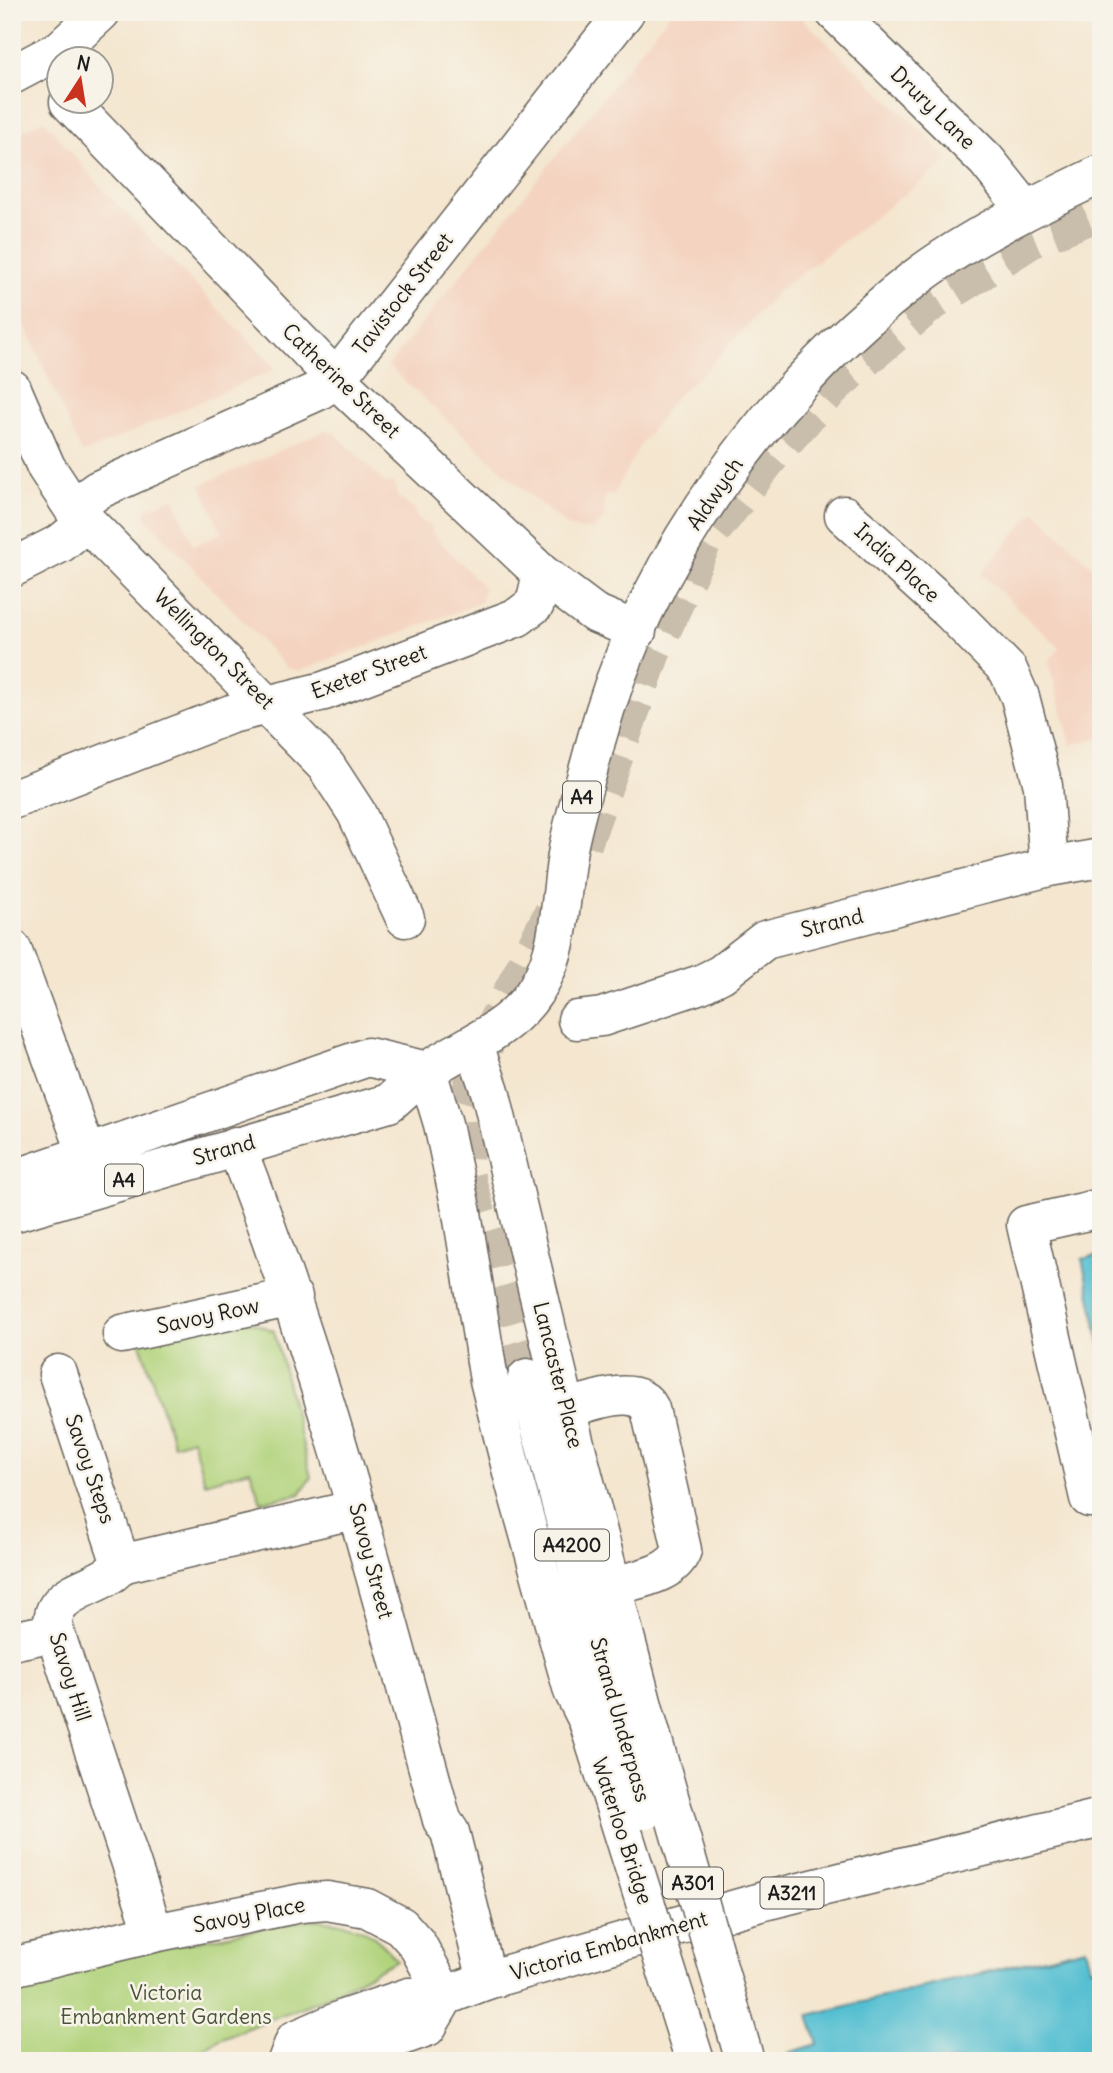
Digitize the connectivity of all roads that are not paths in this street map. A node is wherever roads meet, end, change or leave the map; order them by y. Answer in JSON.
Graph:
{"nodes":[{"id":1,"x":101,"y":12,"type":"edge"},
{"id":2,"x":625,"y":12,"type":"edge"},
{"id":3,"x":835,"y":12,"type":"edge"},
{"id":4,"x":23,"y":70,"type":"edge"},
{"id":5,"x":46,"y":84,"type":"edge"},
{"id":6,"x":82,"y":116,"type":"edge"},
{"id":7,"x":1101,"y":174,"type":"edge"},
{"id":8,"x":1026,"y":210,"type":"junction"},
{"id":9,"x":336,"y":380,"type":"junction"},
{"id":10,"x":12,"y":389,"type":"edge"},
{"id":11,"x":80,"y":515,"type":"junction"},
{"id":12,"x":844,"y":515,"type":"dead end"},
{"id":13,"x":12,"y":568,"type":"edge"},
{"id":14,"x":542,"y":574,"type":"junction"},
{"id":15,"x":637,"y":631,"type":"junction"},
{"id":16,"x":268,"y":704,"type":"junction"},
{"id":17,"x":12,"y":800,"type":"edge"},
{"id":18,"x":1101,"y":858,"type":"edge"},
{"id":19,"x":1049,"y":867,"type":"junction"},
{"id":20,"x":405,"y":918,"type":"dead end"},
{"id":21,"x":12,"y":949,"type":"edge"},
{"id":22,"x":549,"y":970,"type":"joint"},
{"id":23,"x":577,"y":1020,"type":"dead end"},
{"id":24,"x":474,"y":1045,"type":"junction"},
{"id":25,"x":427,"y":1071,"type":"junction"},
{"id":26,"x":236,"y":1146,"type":"junction"},
{"id":27,"x":87,"y":1154,"type":"junction"},
{"id":28,"x":12,"y":1180,"type":"edge"},
{"id":29,"x":1101,"y":1209,"type":"edge"},
{"id":30,"x":12,"y":1213,"type":"edge"},
{"id":31,"x":293,"y":1297,"type":"junction"},
{"id":32,"x":122,"y":1334,"type":"dead end"},
{"id":33,"x":58,"y":1374,"type":"dead end"},
{"id":34,"x":527,"y":1378,"type":"tunnel mouth"},
{"id":35,"x":566,"y":1409,"type":"junction"},
{"id":36,"x":1101,"y":1496,"type":"edge"},
{"id":37,"x":357,"y":1509,"type":"junction"},
{"id":38,"x":121,"y":1564,"type":"junction"},
{"id":39,"x":614,"y":1586,"type":"junction"},
{"id":40,"x":55,"y":1632,"type":"junction"},
{"id":41,"x":12,"y":1641,"type":"edge"},
{"id":42,"x":616,"y":1713,"type":"junction"},
{"id":43,"x":1101,"y":1818,"type":"edge"},
{"id":44,"x":154,"y":1933,"type":"junction"},
{"id":45,"x":12,"y":1967,"type":"edge"},
{"id":46,"x":487,"y":1980,"type":"junction"},
{"id":47,"x":445,"y":1996,"type":"junction"},
{"id":48,"x":287,"y":2061,"type":"edge"},
{"id":49,"x":333,"y":2061,"type":"edge"},
{"id":50,"x":695,"y":2061,"type":"edge"},
{"id":51,"x":719,"y":2061,"type":"edge"},
{"id":52,"x":745,"y":2061,"type":"edge"}],
"edges":[{"from":1,"to":4,"type":"street"},
{"from":2,"to":9,"type":"street","name":"Tavistock Street"},
{"from":3,"to":8,"type":"street","name":"Drury Lane"},
{"from":4,"to":5,"type":"street"},
{"from":6,"to":9,"type":"street","name":"Catherine Street"},
{"from":7,"to":8,"type":"street","name":"Aldwych","number":"A4"},
{"from":8,"to":15,"type":"street","name":"Aldwych","number":"A4"},
{"from":9,"to":11,"type":"street","name":"Tavistock Street"},
{"from":9,"to":14,"type":"street","name":"Catherine Street"},
{"from":10,"to":11,"type":"street","name":"Wellington Street"},
{"from":11,"to":13,"type":"street","name":"Tavistock Street"},
{"from":11,"to":16,"type":"street","name":"Wellington Street"},
{"from":12,"to":19,"type":"street","name":"India Place"},
{"from":14,"to":15,"type":"street","name":"Catherine Street"},
{"from":14,"to":16,"type":"street","name":"Exeter Street"},
{"from":15,"to":22,"type":"street","name":"Aldwych","number":"A4"},
{"from":16,"to":17,"type":"street","name":"Exeter Street"},
{"from":16,"to":20,"type":"street","name":"Wellington Street"},
{"from":18,"to":19,"type":"street","name":"Strand"},
{"from":19,"to":23,"type":"street","name":"Strand"},
{"from":21,"to":27,"type":"street"},
{"from":22,"to":24,"type":"street","name":"Strand","number":"A4"},
{"from":24,"to":25,"type":"street","name":"Strand","number":"A4"},
{"from":24,"to":35,"type":"street","name":"Lancaster Place","number":"A301"},
{"from":25,"to":26,"type":"street","name":"Strand","number":"A4"},
{"from":25,"to":27,"type":"street","name":"Strand","number":"A4"},
{"from":25,"to":42,"type":"street","number":"A301"},
{"from":26,"to":30,"type":"street","name":"Strand","number":"A4"},
{"from":26,"to":31,"type":"street","name":"Savoy Street"},
{"from":27,"to":28,"type":"street","name":"Strand","number":"A4"},
{"from":29,"to":36,"type":"street"},
{"from":31,"to":32,"type":"street","name":"Savoy Row"},
{"from":31,"to":37,"type":"street","name":"Savoy Street"},
{"from":33,"to":38,"type":"street","name":"Savoy Steps"},
{"from":34,"to":42,"type":"street","name":"Strand Underpass","number":"A4200"},
{"from":35,"to":39,"type":"street","name":"Lancaster Place","number":"A301"},
{"from":35,"to":39,"type":"street"},
{"from":37,"to":38,"type":"street","name":"Savoy Hill"},
{"from":37,"to":46,"type":"street","name":"Savoy Street"},
{"from":38,"to":40,"type":"street","name":"Savoy Hill"},
{"from":39,"to":42,"type":"street","name":"Lancaster Place","number":"A301"},
{"from":40,"to":41,"type":"street"},
{"from":40,"to":44,"type":"street","name":"Savoy Hill"},
{"from":42,"to":50,"type":"street","name":"Waterloo Bridge","number":"A301","bridge":true},
{"from":42,"to":51,"type":"street","name":"Strand Underpass","number":"A4200","bridge":true},
{"from":42,"to":52,"type":"street","number":"A301","bridge":true},
{"from":43,"to":46,"type":"street","name":"Victoria Embankment","number":"A3211"},
{"from":44,"to":45,"type":"street","name":"Savoy Place"},
{"from":44,"to":47,"type":"street","name":"Savoy Place"},
{"from":46,"to":47,"type":"street","name":"Victoria Embankment","number":"A3211"},
{"from":47,"to":48,"type":"street","name":"Victoria Embankment","number":"A3211"},
{"from":47,"to":49,"type":"street"}]}
